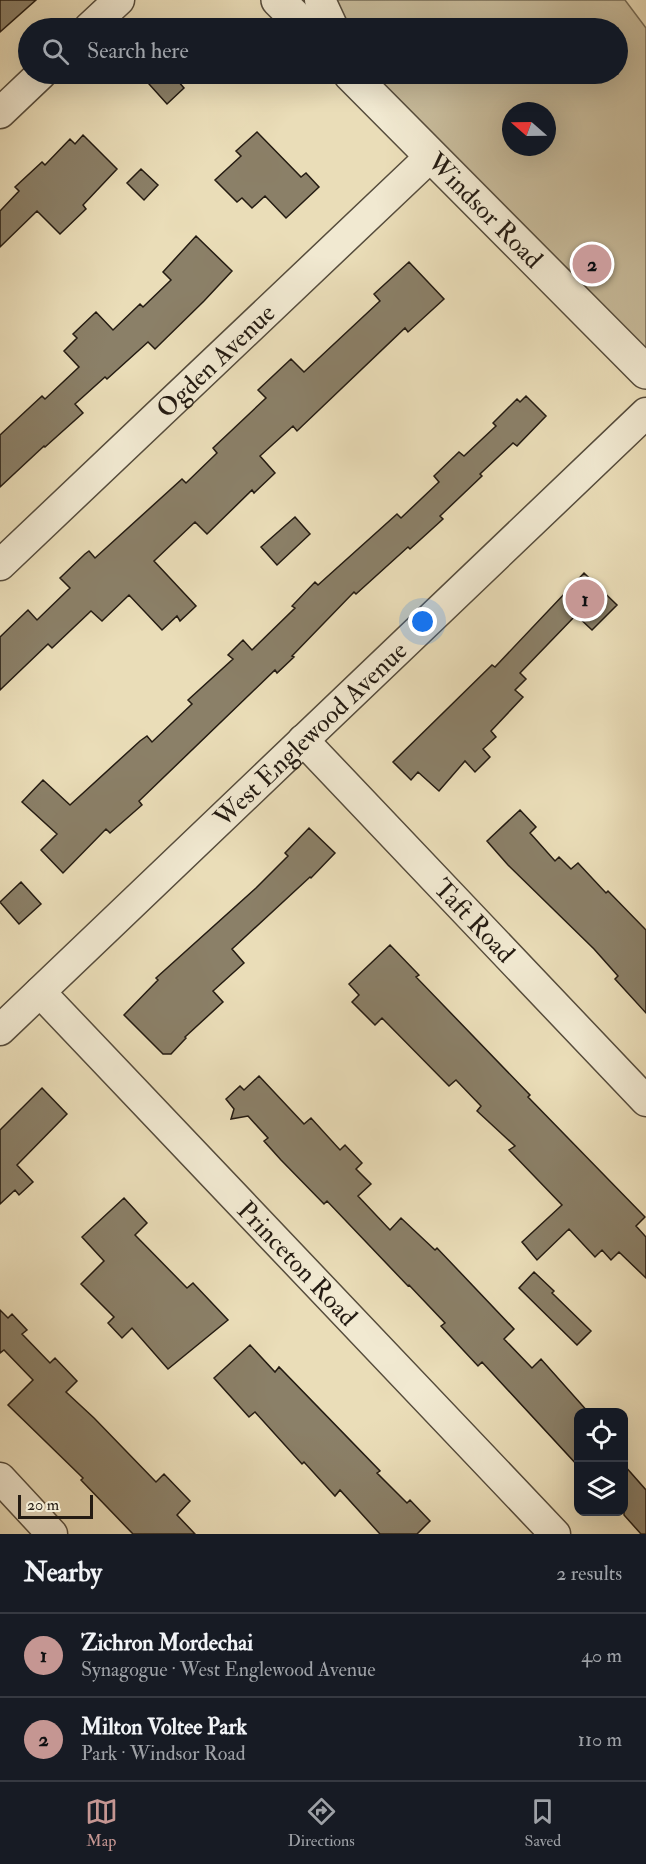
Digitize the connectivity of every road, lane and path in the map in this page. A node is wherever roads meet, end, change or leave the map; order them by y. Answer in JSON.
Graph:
{"nodes":[{"id":1,"x":119,"y":0,"type":"edge"},
{"id":2,"x":278,"y":0,"type":"edge"},
{"id":3,"x":320,"y":0,"type":"edge"},
{"id":4,"x":100,"y":18,"type":"edge"},
{"id":5,"x":296,"y":18,"type":"edge"},
{"id":6,"x":328,"y":18,"type":"edge"},
{"id":7,"x":30,"y":84,"type":"edge"},
{"id":8,"x":362,"y":84,"type":"edge"},
{"id":9,"x":0,"y":113,"type":"edge"},
{"id":10,"x":431,"y":156,"type":"junction"},
{"id":11,"x":646,"y":372,"type":"edge"},
{"id":12,"x":646,"y":412,"type":"edge"},
{"id":13,"x":0,"y":565,"type":"edge"},
{"id":14,"x":303,"y":740,"type":"junction"},
{"id":15,"x":40,"y":992,"type":"junction"},
{"id":16,"x":0,"y":1030,"type":"edge"},
{"id":17,"x":646,"y":1101,"type":"edge"},
{"id":18,"x":0,"y":1478,"type":"edge"},
{"id":19,"x":52,"y":1534,"type":"edge"},
{"id":20,"x":555,"y":1534,"type":"edge"}],
"edges":[{"from":1,"to":4,"type":"street"},
{"from":2,"to":5,"type":"street"},
{"from":3,"to":6,"type":"street"},
{"from":7,"to":9,"type":"street"},
{"from":8,"to":10,"type":"street","name":"Windsor Road"},
{"from":10,"to":11,"type":"street","name":"Windsor Road"},
{"from":10,"to":13,"type":"street","name":"Ogden Avenue"},
{"from":12,"to":14,"type":"street","name":"West Englewood Avenue"},
{"from":14,"to":15,"type":"street","name":"West Englewood Avenue"},
{"from":14,"to":17,"type":"street","name":"Taft Road"},
{"from":15,"to":16,"type":"street","name":"West Englewood Avenue"},
{"from":15,"to":20,"type":"street","name":"Princeton Road"},
{"from":18,"to":19,"type":"street"}]}
